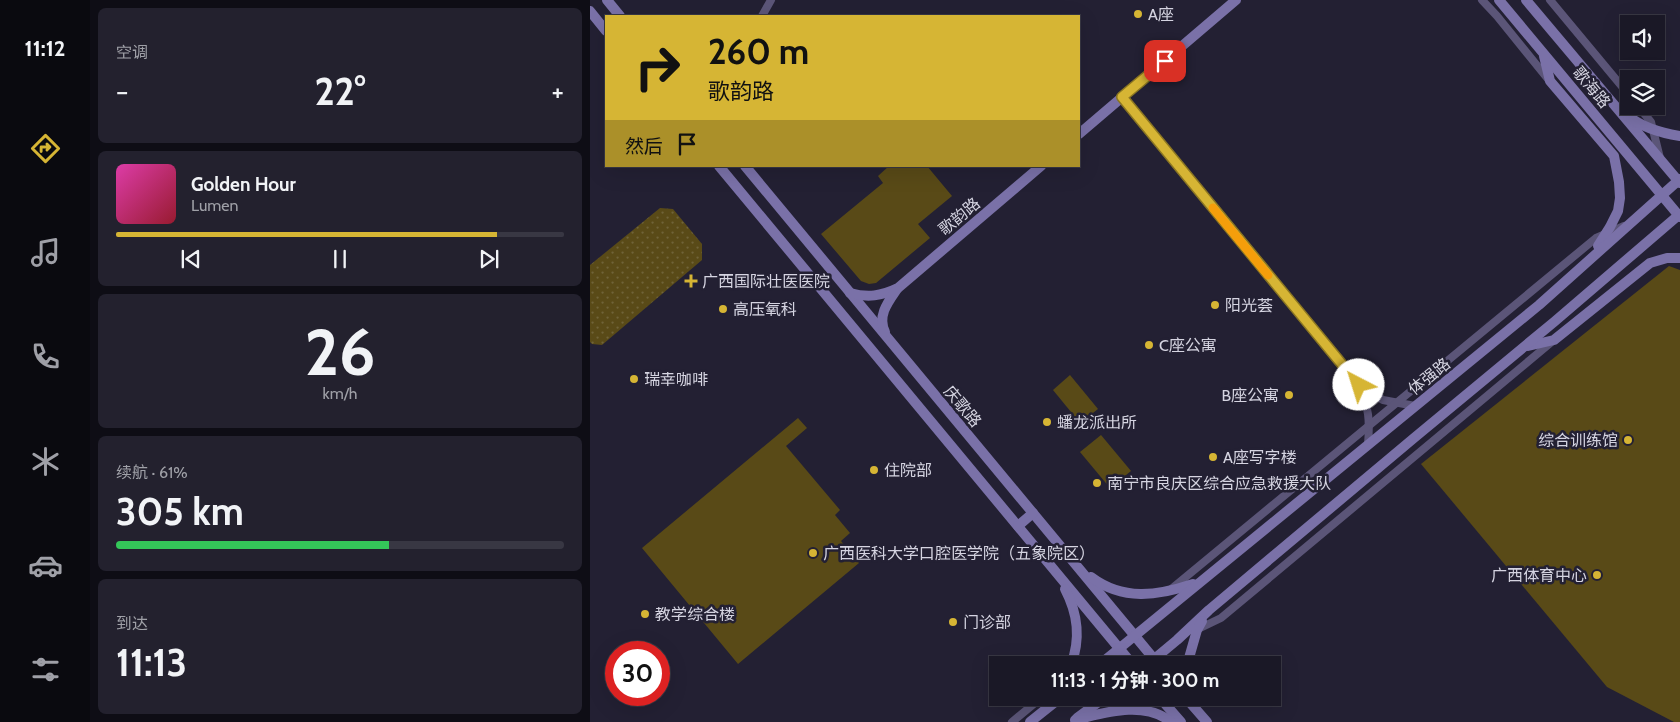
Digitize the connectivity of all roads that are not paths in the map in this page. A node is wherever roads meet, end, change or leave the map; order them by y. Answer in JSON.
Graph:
{"nodes":[{"id":1,"x":607,"y":0,"type":"edge"},
{"id":2,"x":772,"y":0,"type":"edge"},
{"id":3,"x":1236,"y":0,"type":"edge"},
{"id":4,"x":1482,"y":0,"type":"edge"},
{"id":5,"x":1499,"y":0,"type":"edge"},
{"id":6,"x":1526,"y":0,"type":"edge"},
{"id":7,"x":1550,"y":0,"type":"edge"},
{"id":8,"x":590,"y":11,"type":"edge"},
{"id":9,"x":619,"y":15,"type":"edge"},
{"id":10,"x":763,"y":15,"type":"edge"},
{"id":11,"x":605,"y":30,"type":"edge"},
{"id":12,"x":1543,"y":52,"type":"junction"},
{"id":13,"x":1550,"y":81,"type":"junction"},
{"id":14,"x":1620,"y":84,"type":"edge"},
{"id":15,"x":1122,"y":97,"type":"junction"},
{"id":16,"x":1614,"y":104,"type":"junction"},
{"id":17,"x":1645,"y":115,"type":"edge"},
{"id":18,"x":1653,"y":129,"type":"junction"},
{"id":19,"x":1080,"y":133,"type":"edge"},
{"id":20,"x":1680,"y":136,"type":"edge"},
{"id":21,"x":1660,"y":160,"type":"junction"},
{"id":22,"x":720,"y":167,"type":"edge"},
{"id":23,"x":746,"y":167,"type":"edge"},
{"id":24,"x":1039,"y":167,"type":"edge"},
{"id":25,"x":1679,"y":181,"type":"edge"},
{"id":26,"x":1662,"y":194,"type":"junction"},
{"id":27,"x":1680,"y":215,"type":"edge"},
{"id":28,"x":1628,"y":224,"type":"junction"},
{"id":29,"x":1606,"y":234,"type":"junction"},
{"id":30,"x":1680,"y":258,"type":"edge"},
{"id":31,"x":1590,"y":259,"type":"junction"},
{"id":32,"x":898,"y":288,"type":"junction"},
{"id":33,"x":850,"y":293,"type":"junction"},
{"id":34,"x":889,"y":340,"type":"junction"},
{"id":35,"x":1554,"y":340,"type":"junction"},
{"id":36,"x":1525,"y":346,"type":"junction"},
{"id":37,"x":1359,"y":385,"type":"junction"},
{"id":38,"x":1396,"y":403,"type":"junction"},
{"id":39,"x":1416,"y":406,"type":"junction"},
{"id":40,"x":1369,"y":425,"type":"junction"},
{"id":41,"x":1368,"y":445,"type":"junction"},
{"id":42,"x":1033,"y":513,"type":"junction"},
{"id":43,"x":1018,"y":526,"type":"junction"},
{"id":44,"x":1072,"y":560,"type":"junction"},
{"id":45,"x":1056,"y":572,"type":"junction"},
{"id":46,"x":1201,"y":581,"type":"junction"},
{"id":47,"x":1170,"y":590,"type":"junction"},
{"id":48,"x":1209,"y":610,"type":"junction"},
{"id":49,"x":1196,"y":630,"type":"junction"},
{"id":50,"x":1134,"y":635,"type":"junction"},
{"id":51,"x":1177,"y":640,"type":"junction"},
{"id":52,"x":1119,"y":648,"type":"junction"},
{"id":53,"x":1074,"y":656,"type":"edge"},
{"id":54,"x":1110,"y":656,"type":"edge"},
{"id":55,"x":1126,"y":656,"type":"edge"},
{"id":56,"x":1148,"y":656,"type":"edge"},
{"id":57,"x":1160,"y":656,"type":"edge"},
{"id":58,"x":1189,"y":656,"type":"edge"},
{"id":59,"x":1031,"y":706,"type":"edge"},
{"id":60,"x":1047,"y":706,"type":"edge"},
{"id":61,"x":1094,"y":706,"type":"edge"},
{"id":62,"x":1167,"y":706,"type":"edge"},
{"id":63,"x":1193,"y":706,"type":"edge"},
{"id":64,"x":1199,"y":706,"type":"edge"},
{"id":65,"x":1093,"y":719,"type":"edge"},
{"id":66,"x":1074,"y":721,"type":"edge"},
{"id":67,"x":1012,"y":722,"type":"edge"},
{"id":68,"x":1030,"y":722,"type":"edge"},
{"id":69,"x":1171,"y":722,"type":"edge"},
{"id":70,"x":1181,"y":722,"type":"edge"},
{"id":71,"x":1208,"y":722,"type":"edge"}],
"edges":[{"from":1,"to":9,"type":"main road"},
{"from":2,"to":10,"type":"street"},
{"from":3,"to":15,"type":"main road"},
{"from":4,"to":13,"type":"street"},
{"from":5,"to":12,"type":"main road","name":"歌海路"},
{"from":6,"to":16,"type":"main road","name":"歌海路"},
{"from":7,"to":14,"type":"street"},
{"from":8,"to":11,"type":"main road"},
{"from":12,"to":13,"type":"main road"},
{"from":12,"to":26,"type":"main road","name":"歌海路"},
{"from":13,"to":29,"type":"main road"},
{"from":15,"to":19,"type":"main road"},
{"from":15,"to":37,"type":"street"},
{"from":16,"to":18,"type":"main road"},
{"from":16,"to":21,"type":"main road","name":"歌海路"},
{"from":17,"to":18,"type":"street"},
{"from":18,"to":20,"type":"main road"},
{"from":18,"to":21,"type":"street"},
{"from":21,"to":25,"type":"main road","name":"歌海路"},
{"from":22,"to":43,"type":"main road"},
{"from":23,"to":33,"type":"main road","name":"庆歌路"},
{"from":24,"to":32,"type":"main road","name":"歌韵路"},
{"from":25,"to":26,"type":"main road","name":"体强路"},
{"from":26,"to":27,"type":"main road","name":"歌海路"},
{"from":26,"to":28,"type":"main road","name":"体强路"},
{"from":27,"to":36,"type":"main road"},
{"from":28,"to":29,"type":"street"},
{"from":28,"to":31,"type":"main road","name":"体强路"},
{"from":29,"to":31,"type":"main road"},
{"from":29,"to":38,"type":"street"},
{"from":30,"to":35,"type":"main road"},
{"from":31,"to":39,"type":"main road","name":"体强路"},
{"from":32,"to":33,"type":"main road","name":"歌韵路"},
{"from":32,"to":34,"type":"main road","name":"歌韵路"},
{"from":33,"to":34,"type":"main road","name":"庆歌路"},
{"from":34,"to":42,"type":"main road","name":"庆歌路"},
{"from":35,"to":36,"type":"main road"},
{"from":35,"to":49,"type":"street"},
{"from":36,"to":48,"type":"main road"},
{"from":37,"to":38,"type":"street"},
{"from":37,"to":40,"type":"street"},
{"from":38,"to":39,"type":"street"},
{"from":38,"to":40,"type":"street"},
{"from":39,"to":41,"type":"main road","name":"体强路"},
{"from":40,"to":41,"type":"street"},
{"from":40,"to":47,"type":"street"},
{"from":41,"to":46,"type":"main road","name":"体强路"},
{"from":42,"to":43,"type":"main road"},
{"from":42,"to":44,"type":"main road","name":"庆歌路"},
{"from":43,"to":45,"type":"main road"},
{"from":44,"to":47,"type":"main road"},
{"from":44,"to":50,"type":"main road","name":"庆歌路"},
{"from":45,"to":52,"type":"main road"},
{"from":45,"to":53,"type":"main road"},
{"from":46,"to":47,"type":"main road"},
{"from":46,"to":50,"type":"main road","name":"体强路"},
{"from":48,"to":49,"type":"main road"},
{"from":48,"to":51,"type":"main road"},
{"from":49,"to":51,"type":"street"},
{"from":49,"to":58,"type":"main road"},
{"from":50,"to":52,"type":"main road","name":"体强路"},
{"from":50,"to":56,"type":"main road","name":"庆歌路"},
{"from":51,"to":57,"type":"main road"},
{"from":52,"to":54,"type":"main road","name":"体强路"},
{"from":52,"to":55,"type":"main road"},
{"from":59,"to":67,"type":"street"},
{"from":60,"to":68,"type":"main road"},
{"from":61,"to":66,"type":"main road"},
{"from":62,"to":70,"type":"main road"},
{"from":63,"to":71,"type":"main road"},
{"from":64,"to":71,"type":"main road"},
{"from":65,"to":66,"type":"main road"},
{"from":65,"to":69,"type":"main road"}]}
